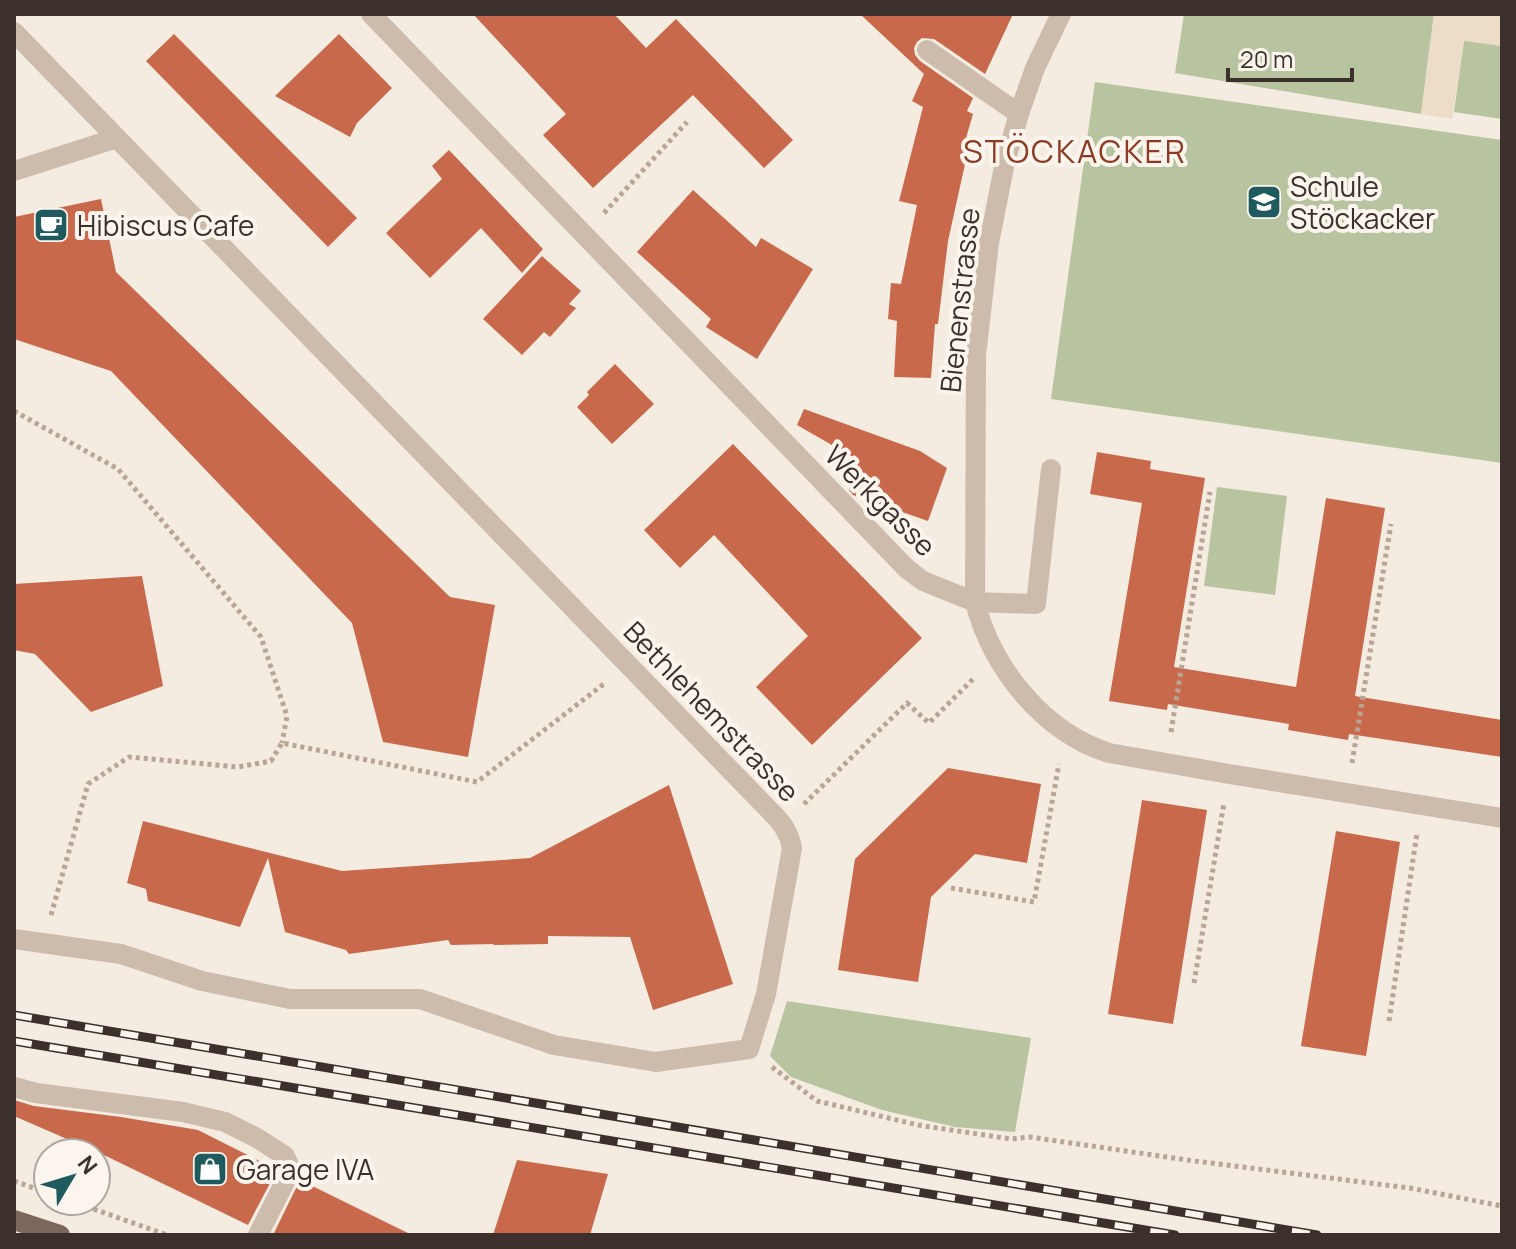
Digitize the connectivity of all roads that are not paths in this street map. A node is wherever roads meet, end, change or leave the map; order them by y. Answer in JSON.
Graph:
{"nodes":[{"id":1,"x":371,"y":14,"type":"edge"},
{"id":2,"x":1061,"y":14,"type":"edge"},
{"id":3,"x":14,"y":32,"type":"edge"},
{"id":4,"x":927,"y":50,"type":"dead end"},
{"id":5,"x":1019,"y":114,"type":"junction"},
{"id":6,"x":117,"y":138,"type":"junction"},
{"id":7,"x":14,"y":171,"type":"edge"},
{"id":8,"x":1051,"y":469,"type":"dead end"},
{"id":9,"x":975,"y":602,"type":"junction"},
{"id":10,"x":1502,"y":818,"type":"edge"},
{"id":11,"x":14,"y":939,"type":"edge"},
{"id":12,"x":14,"y":1087,"type":"edge"},
{"id":13,"x":14,"y":1220,"type":"edge"},
{"id":14,"x":60,"y":1235,"type":"edge"},
{"id":15,"x":258,"y":1235,"type":"edge"}],
"edges":[{"from":1,"to":9,"type":"street","name":"Werkgasse"},
{"from":2,"to":5,"type":"street","name":"Bienenstrasse"},
{"from":3,"to":6,"type":"street","name":"Bethlehemstrasse"},
{"from":4,"to":5,"type":"street"},
{"from":5,"to":9,"type":"street","name":"Bienenstrasse"},
{"from":6,"to":7,"type":"street"},
{"from":6,"to":11,"type":"street","name":"Bethlehemstrasse"},
{"from":8,"to":9,"type":"street"},
{"from":9,"to":10,"type":"street"},
{"from":12,"to":15,"type":"street"},
{"from":13,"to":14,"type":"main road"}]}
